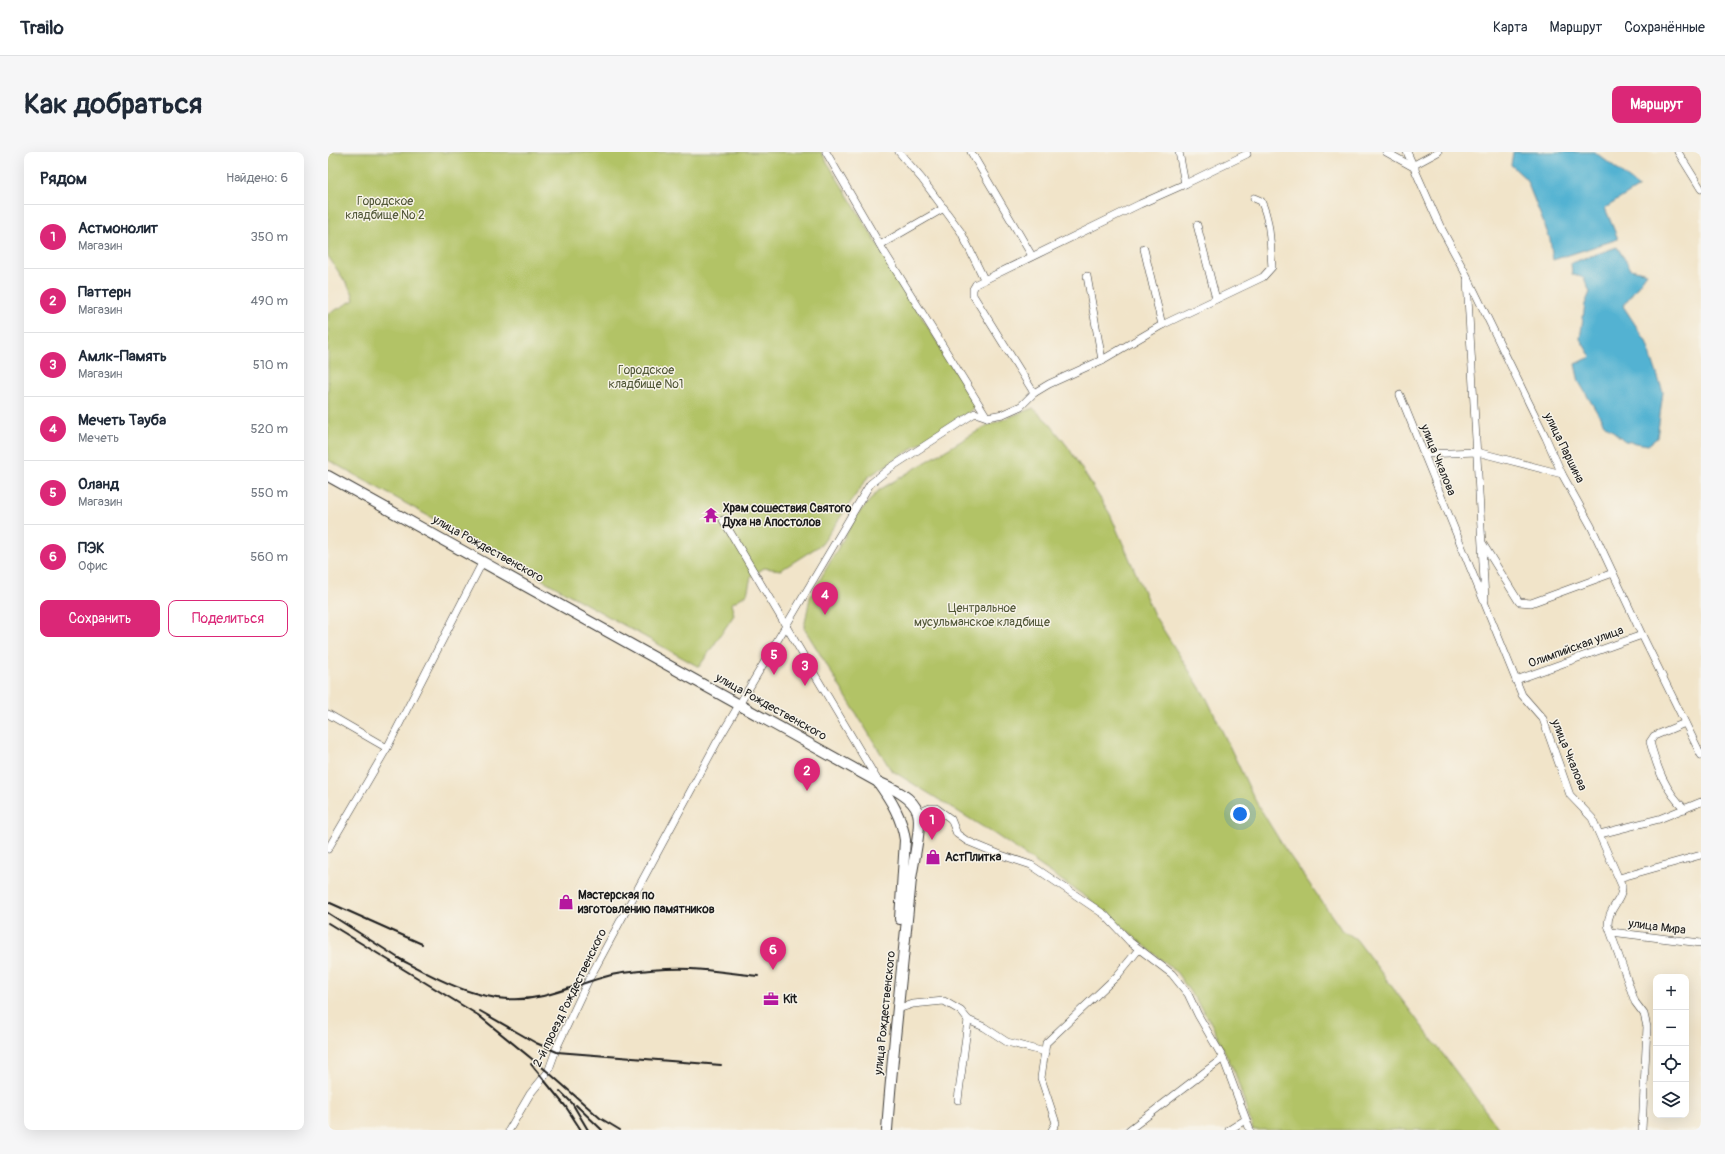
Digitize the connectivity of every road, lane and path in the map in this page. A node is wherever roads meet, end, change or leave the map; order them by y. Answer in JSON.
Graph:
{"nodes":[{"id":1,"x":826,"y":152,"type":"edge"},
{"id":2,"x":899,"y":152,"type":"edge"},
{"id":3,"x":971,"y":152,"type":"edge"},
{"id":4,"x":1179,"y":152,"type":"edge"},
{"id":5,"x":1386,"y":152,"type":"edge"},
{"id":6,"x":1407,"y":152,"type":"edge"},
{"id":7,"x":1438,"y":152,"type":"edge"},
{"id":8,"x":1678,"y":152,"type":"edge"},
{"id":9,"x":1247,"y":154,"type":"dead end"},
{"id":10,"x":1414,"y":166,"type":"junction"},
{"id":11,"x":1185,"y":184,"type":"junction"},
{"id":12,"x":1701,"y":189,"type":"edge"},
{"id":13,"x":1254,"y":198,"type":"dead end"},
{"id":14,"x":944,"y":208,"type":"junction"},
{"id":15,"x":1196,"y":225,"type":"dead end"},
{"id":16,"x":880,"y":245,"type":"junction"},
{"id":17,"x":1144,"y":249,"type":"dead end"},
{"id":18,"x":1032,"y":256,"type":"junction"},
{"id":19,"x":1087,"y":276,"type":"dead end"},
{"id":20,"x":1467,"y":276,"type":"junction"},
{"id":21,"x":984,"y":279,"type":"junction"},
{"id":22,"x":1216,"y":299,"type":"junction"},
{"id":23,"x":1162,"y":325,"type":"junction"},
{"id":24,"x":1102,"y":360,"type":"junction"},
{"id":25,"x":1034,"y":393,"type":"junction"},
{"id":26,"x":1400,"y":395,"type":"dead end"},
{"id":27,"x":986,"y":417,"type":"junction"},
{"id":28,"x":1477,"y":452,"type":"junction"},
{"id":29,"x":1424,"y":454,"type":"junction"},
{"id":30,"x":1562,"y":474,"type":"junction"},
{"id":31,"x":328,"y":476,"type":"edge"},
{"id":32,"x":723,"y":520,"type":"dead end"},
{"id":33,"x":1482,"y":543,"type":"junction"},
{"id":34,"x":483,"y":561,"type":"junction"},
{"id":35,"x":1613,"y":573,"type":"junction"},
{"id":36,"x":1486,"y":605,"type":"junction"},
{"id":37,"x":787,"y":625,"type":"junction"},
{"id":38,"x":1642,"y":635,"type":"junction"},
{"id":39,"x":1516,"y":680,"type":"junction"},
{"id":40,"x":740,"y":704,"type":"junction"},
{"id":41,"x":328,"y":714,"type":"edge"},
{"id":42,"x":1685,"y":723,"type":"junction"},
{"id":43,"x":387,"y":748,"type":"junction"},
{"id":44,"x":1701,"y":755,"type":"edge"},
{"id":45,"x":878,"y":782,"type":"junction"},
{"id":46,"x":1701,"y":802,"type":"edge"},
{"id":47,"x":1685,"y":809,"type":"junction"},
{"id":48,"x":918,"y":813,"type":"junction"},
{"id":49,"x":902,"y":825,"type":"junction"},
{"id":50,"x":918,"y":827,"type":"junction"},
{"id":51,"x":1600,"y":834,"type":"junction"},
{"id":52,"x":328,"y":849,"type":"edge"},
{"id":53,"x":1701,"y":855,"type":"edge"},
{"id":54,"x":1619,"y":878,"type":"junction"},
{"id":55,"x":1611,"y":932,"type":"junction"},
{"id":56,"x":1701,"y":943,"type":"edge"},
{"id":57,"x":1139,"y":949,"type":"junction"},
{"id":58,"x":898,"y":1009,"type":"junction"},
{"id":59,"x":968,"y":1020,"type":"junction"},
{"id":60,"x":894,"y":1037,"type":"junction"},
{"id":61,"x":1045,"y":1052,"type":"junction"},
{"id":62,"x":1223,"y":1058,"type":"junction"},
{"id":63,"x":958,"y":1100,"type":"dead end"},
{"id":64,"x":1245,"y":1120,"type":"junction"},
{"id":65,"x":509,"y":1130,"type":"edge"},
{"id":66,"x":888,"y":1130,"type":"edge"},
{"id":67,"x":1052,"y":1130,"type":"edge"},
{"id":68,"x":1129,"y":1130,"type":"edge"},
{"id":69,"x":1229,"y":1130,"type":"edge"},
{"id":70,"x":1250,"y":1130,"type":"edge"},
{"id":71,"x":1642,"y":1130,"type":"edge"}],
"edges":[{"from":1,"to":16,"type":"street"},
{"from":2,"to":14,"type":"street"},
{"from":3,"to":18,"type":"street"},
{"from":4,"to":11,"type":"street"},
{"from":5,"to":10,"type":"street"},
{"from":6,"to":10,"type":"street","name":"улица Паршина"},
{"from":7,"to":10,"type":"street"},
{"from":8,"to":12,"type":"street"},
{"from":9,"to":11,"type":"street"},
{"from":10,"to":20,"type":"street","name":"улица Паршина"},
{"from":11,"to":18,"type":"street"},
{"from":13,"to":22,"type":"street"},
{"from":14,"to":16,"type":"street"},
{"from":14,"to":21,"type":"street"},
{"from":15,"to":22,"type":"street"},
{"from":16,"to":27,"type":"street"},
{"from":17,"to":23,"type":"street"},
{"from":18,"to":21,"type":"street"},
{"from":19,"to":24,"type":"street"},
{"from":20,"to":28,"type":"street"},
{"from":20,"to":30,"type":"street","name":"улица Паршина"},
{"from":21,"to":25,"type":"street"},
{"from":22,"to":23,"type":"street"},
{"from":23,"to":24,"type":"street"},
{"from":24,"to":25,"type":"street"},
{"from":25,"to":27,"type":"street"},
{"from":26,"to":29,"type":"street","name":"улица Чкалова"},
{"from":27,"to":37,"type":"street","name":"2-й проезд Рождественского"},
{"from":28,"to":29,"type":"street"},
{"from":28,"to":30,"type":"street"},
{"from":28,"to":33,"type":"street"},
{"from":29,"to":36,"type":"street","name":"улица Чкалова"},
{"from":30,"to":35,"type":"street","name":"улица Паршина"},
{"from":31,"to":34,"type":"main road","name":"улица Рождественского"},
{"from":32,"to":37,"type":"street"},
{"from":33,"to":35,"type":"street"},
{"from":33,"to":36,"type":"street"},
{"from":34,"to":40,"type":"main road","name":"улица Рождественского"},
{"from":34,"to":43,"type":"street"},
{"from":35,"to":38,"type":"street","name":"улица Паршина"},
{"from":36,"to":39,"type":"street","name":"улица Чкалова"},
{"from":37,"to":40,"type":"street","name":"2-й проезд Рождественского"},
{"from":37,"to":45,"type":"street"},
{"from":38,"to":39,"type":"street","name":"Олимпийская улица"},
{"from":38,"to":42,"type":"street","name":"улица Паршина"},
{"from":39,"to":51,"type":"street","name":"улица Чкалова"},
{"from":40,"to":45,"type":"main road","name":"улица Рождественского"},
{"from":40,"to":65,"type":"street","name":"2-й проезд Рождественского"},
{"from":41,"to":43,"type":"street"},
{"from":42,"to":44,"type":"street","name":"улица Паршина"},
{"from":42,"to":47,"type":"street"},
{"from":43,"to":52,"type":"street"},
{"from":45,"to":48,"type":"main road","name":"улица Рождественского"},
{"from":45,"to":49,"type":"main road"},
{"from":46,"to":47,"type":"street"},
{"from":47,"to":51,"type":"street"},
{"from":48,"to":49,"type":"main road"},
{"from":48,"to":50,"type":"main road","name":"улица Рождественского"},
{"from":48,"to":57,"type":"street"},
{"from":49,"to":50,"type":"main road"},
{"from":49,"to":60,"type":"main road"},
{"from":50,"to":58,"type":"main road","name":"улица Рождественского"},
{"from":51,"to":54,"type":"street","name":"улица Чкалова"},
{"from":53,"to":54,"type":"street"},
{"from":54,"to":55,"type":"street","name":"улица Чкалова"},
{"from":55,"to":56,"type":"street","name":"улица Мира"},
{"from":55,"to":71,"type":"street","name":"улица Чкалова"},
{"from":57,"to":61,"type":"street"},
{"from":57,"to":62,"type":"street"},
{"from":58,"to":59,"type":"street"},
{"from":58,"to":60,"type":"main road","name":"улица Рождественского"},
{"from":59,"to":61,"type":"street"},
{"from":59,"to":63,"type":"street"},
{"from":60,"to":66,"type":"main road","name":"улица Рождественского"},
{"from":61,"to":67,"type":"street"},
{"from":62,"to":64,"type":"street"},
{"from":62,"to":68,"type":"street"},
{"from":64,"to":69,"type":"street"},
{"from":64,"to":70,"type":"street"}]}
